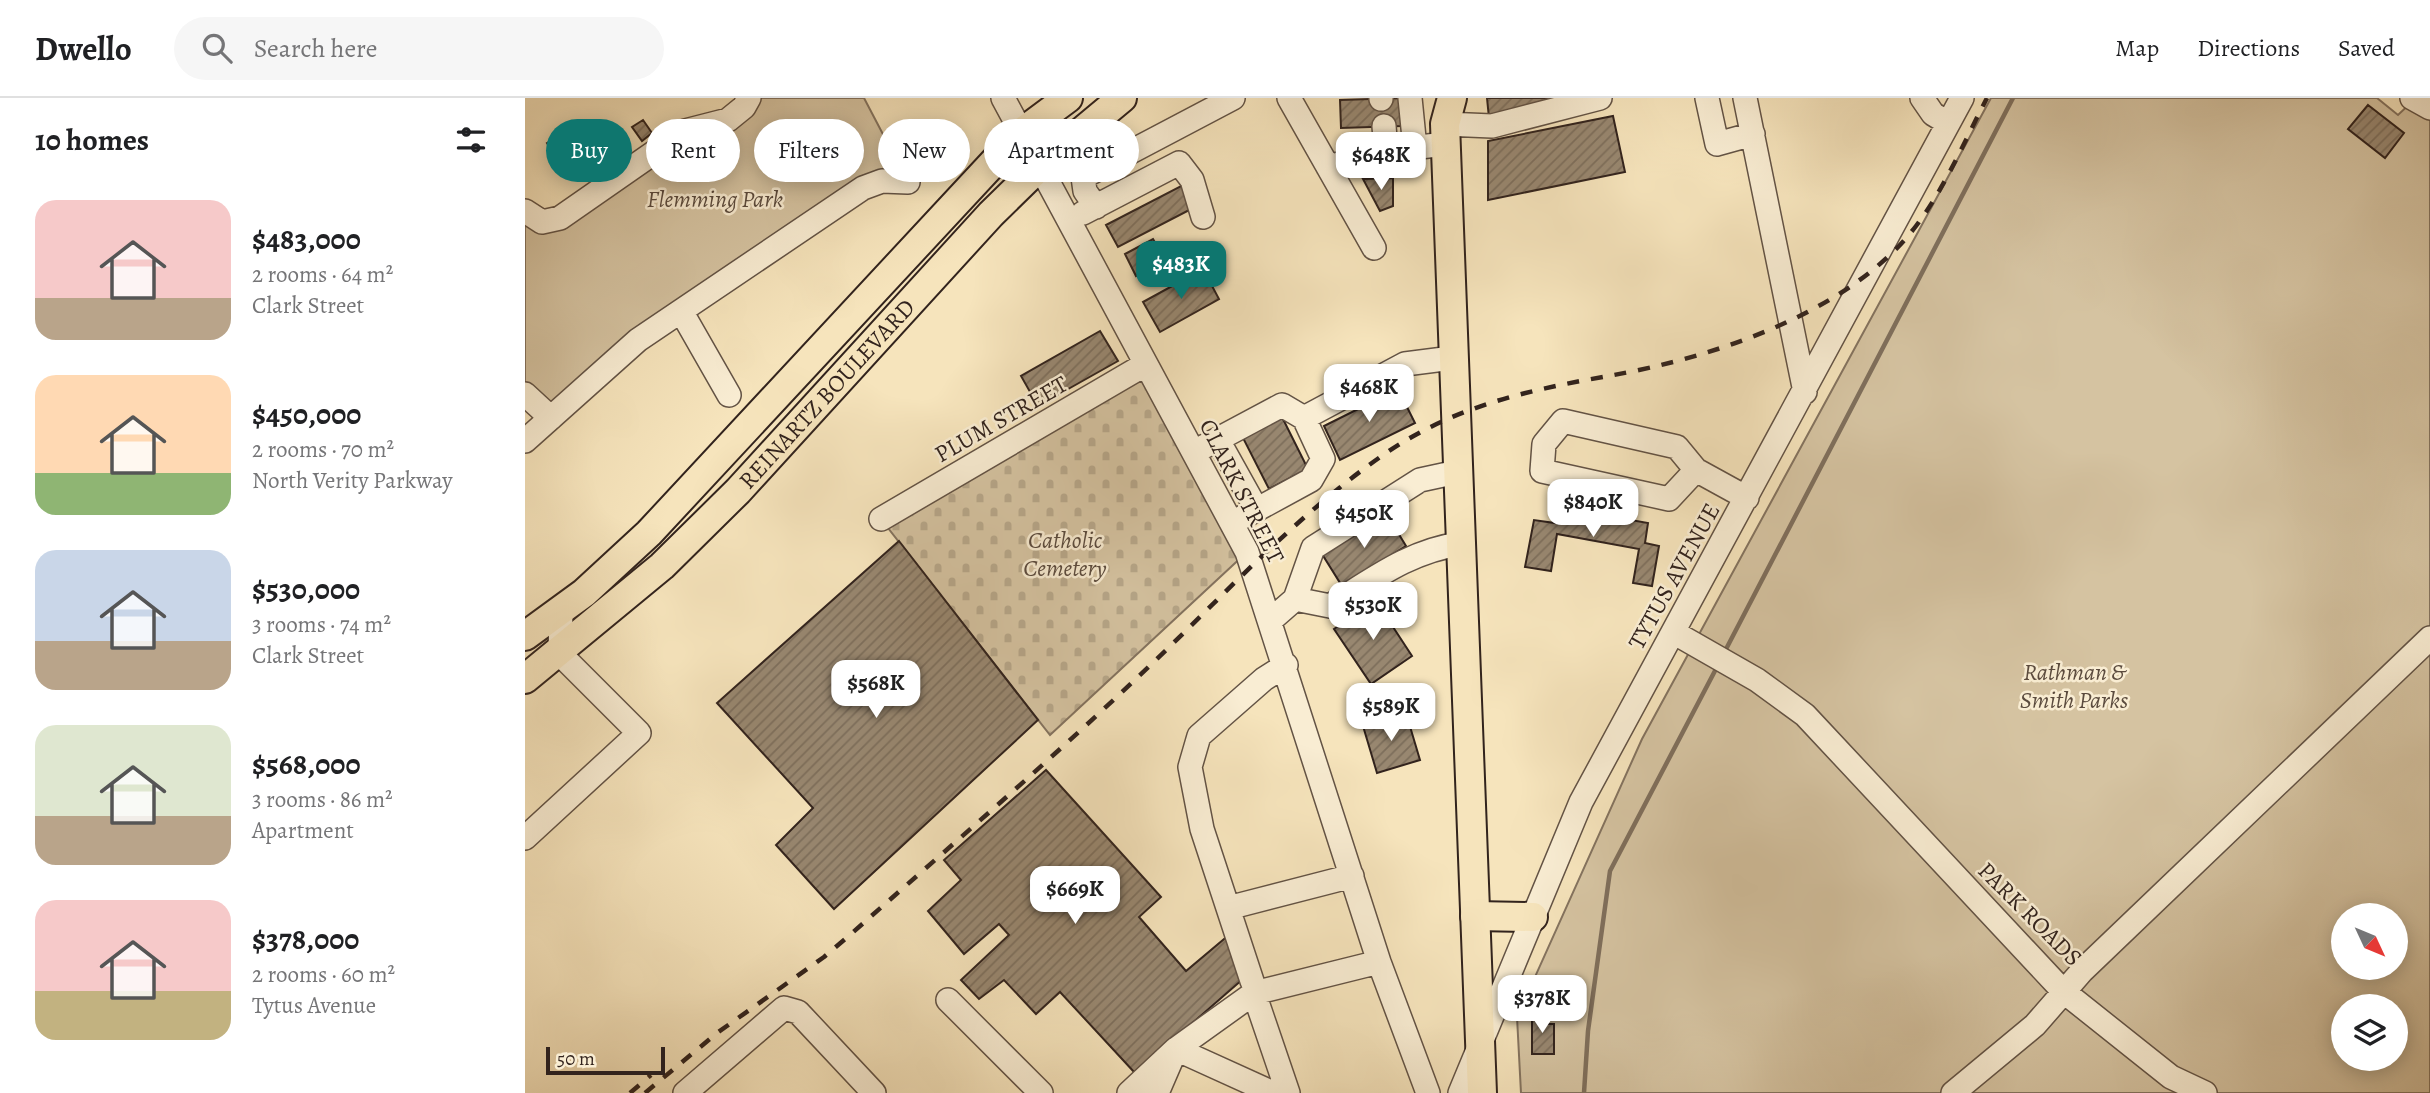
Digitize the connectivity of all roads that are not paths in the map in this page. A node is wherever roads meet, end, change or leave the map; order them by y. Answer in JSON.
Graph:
{"nodes":[{"id":1,"x":749,"y":98,"type":"edge"},
{"id":2,"x":1003,"y":98,"type":"edge"},
{"id":3,"x":1068,"y":98,"type":"edge"},
{"id":4,"x":1122,"y":98,"type":"edge"},
{"id":5,"x":1233,"y":98,"type":"edge"},
{"id":6,"x":1410,"y":98,"type":"edge"},
{"id":7,"x":1431,"y":98,"type":"edge"},
{"id":8,"x":1600,"y":98,"type":"edge"},
{"id":9,"x":1707,"y":98,"type":"edge"},
{"id":10,"x":1745,"y":98,"type":"edge"},
{"id":11,"x":1922,"y":98,"type":"edge"},
{"id":12,"x":1962,"y":98,"type":"edge"},
{"id":13,"x":2412,"y":98,"type":"edge"},
{"id":14,"x":1298,"y":101,"type":"edge"},
{"id":15,"x":2430,"y":107,"type":"edge"},
{"id":16,"x":1013,"y":119,"type":"edge"},
{"id":17,"x":1039,"y":119,"type":"edge"},
{"id":18,"x":1097,"y":119,"type":"edge"},
{"id":19,"x":1447,"y":122,"type":"edge"},
{"id":20,"x":1948,"y":122,"type":"junction"},
{"id":21,"x":1384,"y":126,"type":"dead end"},
{"id":22,"x":1166,"y":133,"type":"junction"},
{"id":23,"x":1753,"y":134,"type":"junction"},
{"id":24,"x":1139,"y":148,"type":"edge"},
{"id":25,"x":1415,"y":148,"type":"junction"},
{"id":26,"x":1386,"y":151,"type":"junction"},
{"id":27,"x":1179,"y":163,"type":"junction"},
{"id":28,"x":1328,"y":167,"type":"junction"},
{"id":29,"x":1139,"y":169,"type":"edge"},
{"id":30,"x":984,"y":172,"type":"edge"},
{"id":31,"x":1145,"y":181,"type":"junction"},
{"id":32,"x":879,"y":182,"type":"edge"},
{"id":33,"x":1024,"y":182,"type":"edge"},
{"id":34,"x":1046,"y":182,"type":"edge"},
{"id":35,"x":1084,"y":182,"type":"edge"},
{"id":36,"x":1095,"y":207,"type":"junction"},
{"id":37,"x":525,"y":211,"type":"edge"},
{"id":38,"x":1203,"y":217,"type":"dead end"},
{"id":39,"x":1067,"y":220,"type":"junction"},
{"id":40,"x":1374,"y":248,"type":"dead end"},
{"id":41,"x":681,"y":311,"type":"junction"},
{"id":42,"x":1452,"y":358,"type":"junction"},
{"id":43,"x":1146,"y":364,"type":"junction"},
{"id":44,"x":1805,"y":392,"type":"junction"},
{"id":45,"x":525,"y":394,"type":"edge"},
{"id":46,"x":729,"y":396,"type":"dead end"},
{"id":47,"x":551,"y":418,"type":"junction"},
{"id":48,"x":1304,"y":418,"type":"junction"},
{"id":49,"x":1218,"y":439,"type":"junction"},
{"id":50,"x":525,"y":441,"type":"edge"},
{"id":51,"x":1193,"y":452,"type":"junction"},
{"id":52,"x":1696,"y":470,"type":"junction"},
{"id":53,"x":1457,"y":472,"type":"junction"},
{"id":54,"x":1747,"y":498,"type":"junction"},
{"id":55,"x":1257,"y":510,"type":"junction"},
{"id":56,"x":881,"y":519,"type":"dead end"},
{"id":57,"x":1232,"y":523,"type":"junction"},
{"id":58,"x":1461,"y":544,"type":"junction"},
{"id":59,"x":1295,"y":599,"type":"junction"},
{"id":60,"x":561,"y":611,"type":"junction"},
{"id":61,"x":1271,"y":620,"type":"junction"},
{"id":62,"x":1673,"y":632,"type":"junction"},
{"id":63,"x":525,"y":636,"type":"edge"},
{"id":64,"x":2430,"y":638,"type":"edge"},
{"id":65,"x":560,"y":653,"type":"junction"},
{"id":66,"x":1286,"y":665,"type":"junction"},
{"id":67,"x":525,"y":679,"type":"edge"},
{"id":68,"x":525,"y":838,"type":"edge"},
{"id":69,"x":1352,"y":876,"type":"junction"},
{"id":70,"x":1228,"y":908,"type":"junction"},
{"id":71,"x":1475,"y":916,"type":"junction"},
{"id":72,"x":1533,"y":917,"type":"junction"},
{"id":73,"x":1380,"y":962,"type":"junction"},
{"id":74,"x":1253,"y":987,"type":"junction"},
{"id":75,"x":2063,"y":990,"type":"junction"},
{"id":76,"x":948,"y":1000,"type":"dead end"},
{"id":77,"x":1480,"y":1045,"type":"junction"},
{"id":78,"x":1176,"y":1049,"type":"junction"},
{"id":79,"x":685,"y":1093,"type":"edge"},
{"id":80,"x":874,"y":1093,"type":"edge"},
{"id":81,"x":1041,"y":1093,"type":"edge"},
{"id":82,"x":1129,"y":1093,"type":"edge"},
{"id":83,"x":1157,"y":1093,"type":"edge"},
{"id":84,"x":1273,"y":1093,"type":"edge"},
{"id":85,"x":1288,"y":1093,"type":"edge"},
{"id":86,"x":1427,"y":1093,"type":"edge"},
{"id":87,"x":1459,"y":1093,"type":"edge"},
{"id":88,"x":1482,"y":1093,"type":"edge"},
{"id":89,"x":1953,"y":1093,"type":"edge"},
{"id":90,"x":2205,"y":1093,"type":"edge"}],
"edges":[{"from":1,"to":37,"type":"street"},
{"from":2,"to":16,"type":"street","name":"CLARK STREET"},
{"from":3,"to":17,"type":"main road","name":"REINARTZ BOULEVARD"},
{"from":4,"to":18,"type":"main road","name":"REINARTZ BOULEVARD"},
{"from":5,"to":22,"type":"street"},
{"from":6,"to":25,"type":"street"},
{"from":7,"to":19,"type":"main road"},
{"from":8,"to":19,"type":"street"},
{"from":9,"to":23,"type":"street"},
{"from":10,"to":23,"type":"street"},
{"from":11,"to":20,"type":"street"},
{"from":12,"to":20,"type":"street","name":"TYTUS AVENUE"},
{"from":13,"to":15,"type":"street"},
{"from":14,"to":28,"type":"street"},
{"from":19,"to":25,"type":"street"},
{"from":19,"to":42,"type":"main road"},
{"from":20,"to":44,"type":"street","name":"TYTUS AVENUE"},
{"from":21,"to":26,"type":"street"},
{"from":22,"to":24,"type":"street"},
{"from":22,"to":27,"type":"street"},
{"from":23,"to":44,"type":"street"},
{"from":25,"to":26,"type":"street"},
{"from":26,"to":28,"type":"street"},
{"from":27,"to":31,"type":"street"},
{"from":27,"to":38,"type":"street"},
{"from":28,"to":40,"type":"street"},
{"from":29,"to":31,"type":"street"},
{"from":30,"to":60,"type":"main road","name":"REINARTZ BOULEVARD"},
{"from":31,"to":36,"type":"street"},
{"from":32,"to":41,"type":"street"},
{"from":33,"to":65,"type":"main road","name":"REINARTZ BOULEVARD"},
{"from":34,"to":39,"type":"street","name":"CLARK STREET"},
{"from":35,"to":36,"type":"street"},
{"from":36,"to":39,"type":"street"},
{"from":39,"to":43,"type":"street","name":"CLARK STREET"},
{"from":41,"to":46,"type":"street"},
{"from":41,"to":47,"type":"street"},
{"from":42,"to":48,"type":"street"},
{"from":42,"to":53,"type":"main road"},
{"from":43,"to":51,"type":"street","name":"CLARK STREET"},
{"from":43,"to":56,"type":"street","name":"PLUM STREET"},
{"from":44,"to":54,"type":"street","name":"TYTUS AVENUE"},
{"from":45,"to":47,"type":"street"},
{"from":47,"to":50,"type":"street"},
{"from":48,"to":49,"type":"street"},
{"from":48,"to":55,"type":"street"},
{"from":49,"to":51,"type":"street"},
{"from":49,"to":55,"type":"street"},
{"from":51,"to":57,"type":"street","name":"CLARK STREET"},
{"from":52,"to":52,"type":"street"},
{"from":52,"to":54,"type":"street"},
{"from":53,"to":58,"type":"main road"},
{"from":53,"to":59,"type":"street"},
{"from":54,"to":62,"type":"street","name":"TYTUS AVENUE"},
{"from":55,"to":57,"type":"street"},
{"from":57,"to":61,"type":"street","name":"CLARK STREET"},
{"from":58,"to":59,"type":"street"},
{"from":58,"to":71,"type":"main road"},
{"from":59,"to":61,"type":"street"},
{"from":60,"to":63,"type":"main road","name":"REINARTZ BOULEVARD"},
{"from":60,"to":65,"type":"street"},
{"from":61,"to":66,"type":"street","name":"CLARK STREET"},
{"from":62,"to":72,"type":"street","name":"TYTUS AVENUE"},
{"from":62,"to":75,"type":"street","name":"PARK ROADS"},
{"from":64,"to":75,"type":"street","name":"PARK ROADS"},
{"from":65,"to":67,"type":"main road","name":"REINARTZ BOULEVARD"},
{"from":65,"to":68,"type":"street"},
{"from":66,"to":69,"type":"street","name":"CLARK STREET"},
{"from":66,"to":70,"type":"street"},
{"from":69,"to":70,"type":"street"},
{"from":69,"to":73,"type":"street","name":"CLARK STREET"},
{"from":70,"to":74,"type":"street"},
{"from":71,"to":72,"type":"main road"},
{"from":71,"to":77,"type":"main road"},
{"from":72,"to":77,"type":"street","name":"TYTUS AVENUE"},
{"from":73,"to":74,"type":"street"},
{"from":73,"to":86,"type":"street","name":"CLARK STREET"},
{"from":74,"to":78,"type":"street"},
{"from":74,"to":85,"type":"street"},
{"from":75,"to":89,"type":"street"},
{"from":75,"to":90,"type":"street"},
{"from":76,"to":81,"type":"street"},
{"from":77,"to":87,"type":"street","name":"TYTUS AVENUE"},
{"from":77,"to":88,"type":"main road"},
{"from":78,"to":82,"type":"street"},
{"from":78,"to":83,"type":"street"},
{"from":78,"to":84,"type":"street"},
{"from":79,"to":80,"type":"street"}]}
